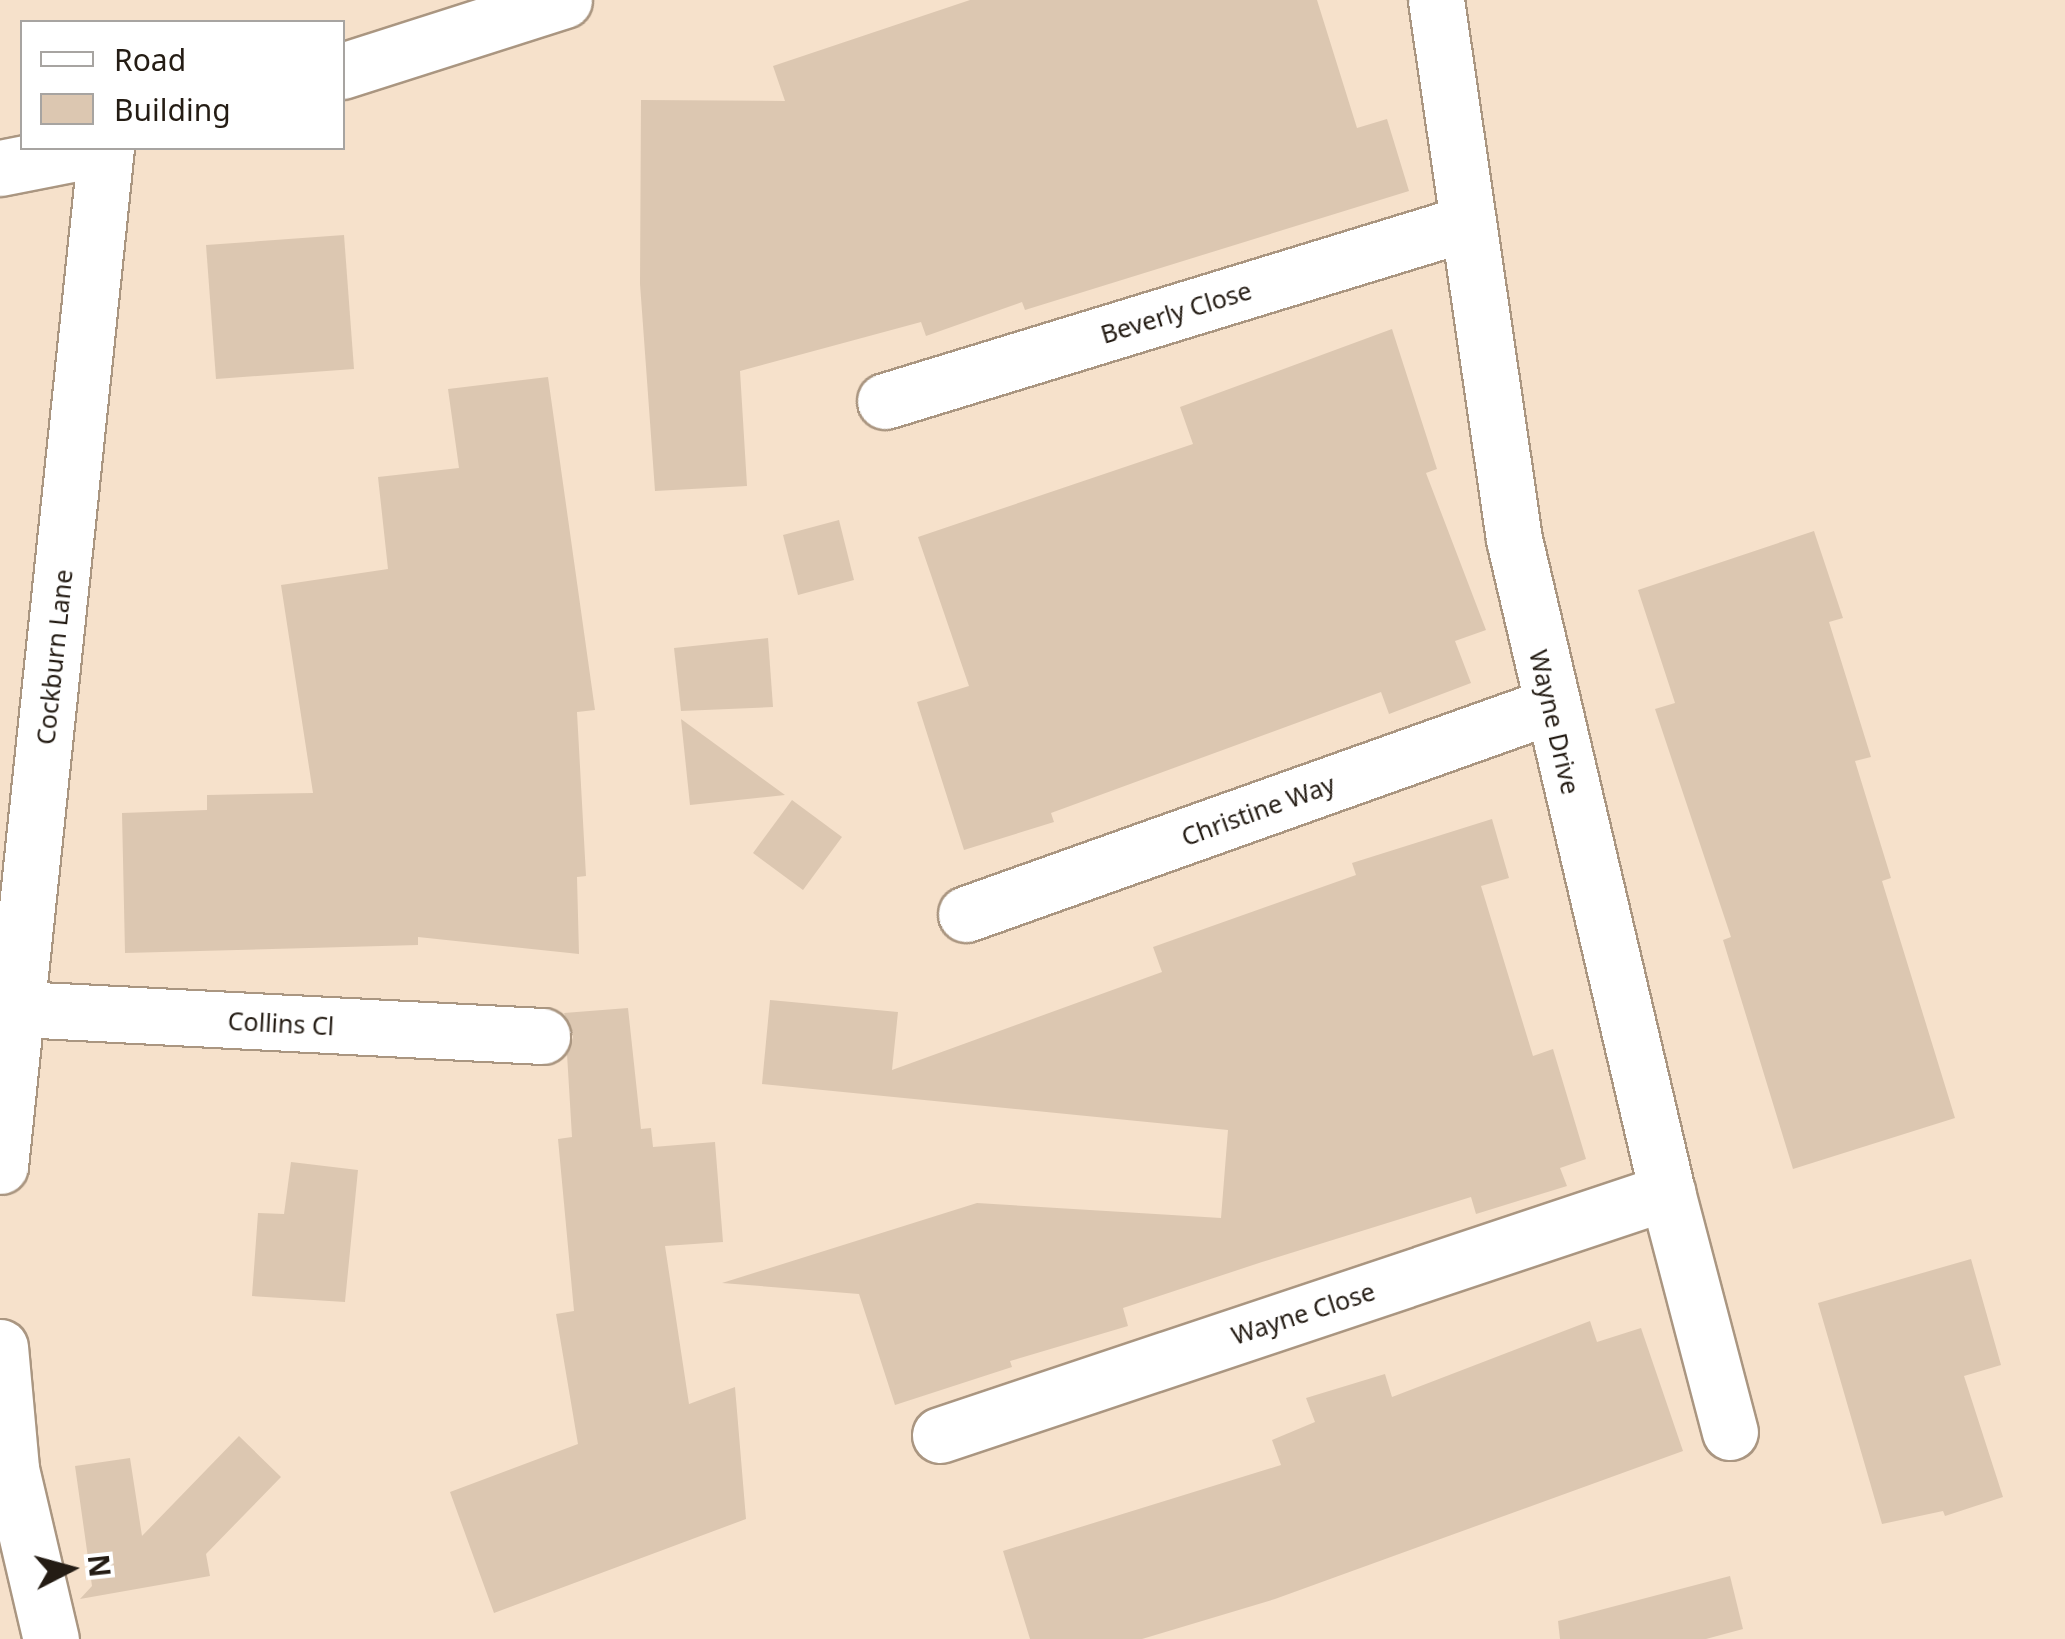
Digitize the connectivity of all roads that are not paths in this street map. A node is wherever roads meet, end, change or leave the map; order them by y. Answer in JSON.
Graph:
{"nodes":[{"id":1,"x":564,"y":0,"type":"edge"},
{"id":2,"x":1436,"y":0,"type":"edge"},
{"id":3,"x":345,"y":70,"type":"edge"},
{"id":4,"x":93,"y":150,"type":"edge"},
{"id":5,"x":103,"y":150,"type":"edge"},
{"id":6,"x":0,"y":168,"type":"edge"},
{"id":7,"x":1466,"y":223,"type":"junction"},
{"id":8,"x":885,"y":401,"type":"dead end"},
{"id":9,"x":1550,"y":706,"type":"junction"},
{"id":10,"x":966,"y":914,"type":"dead end"},
{"id":11,"x":20,"y":1010,"type":"junction"},
{"id":12,"x":542,"y":1036,"type":"dead end"},
{"id":13,"x":0,"y":1166,"type":"edge"},
{"id":14,"x":1667,"y":1192,"type":"junction"},
{"id":15,"x":0,"y":1346,"type":"edge"},
{"id":16,"x":1730,"y":1432,"type":"dead end"},
{"id":17,"x":940,"y":1435,"type":"dead end"},
{"id":18,"x":51,"y":1639,"type":"edge"}],
"edges":[{"from":1,"to":3,"type":"street"},
{"from":2,"to":7,"type":"street","name":"Wayne Drive"},
{"from":4,"to":6,"type":"street"},
{"from":5,"to":11,"type":"street","name":"Cockburn Lane"},
{"from":7,"to":8,"type":"street","name":"Beverly Close"},
{"from":7,"to":9,"type":"street","name":"Wayne Drive"},
{"from":9,"to":10,"type":"street","name":"Christine Way"},
{"from":9,"to":14,"type":"street","name":"Wayne Drive"},
{"from":11,"to":12,"type":"street","name":"Collins Cl"},
{"from":11,"to":13,"type":"street","name":"Cockburn Lane"},
{"from":14,"to":16,"type":"street","name":"Wayne Drive"},
{"from":14,"to":17,"type":"street","name":"Wayne Close"},
{"from":15,"to":18,"type":"street"}]}
